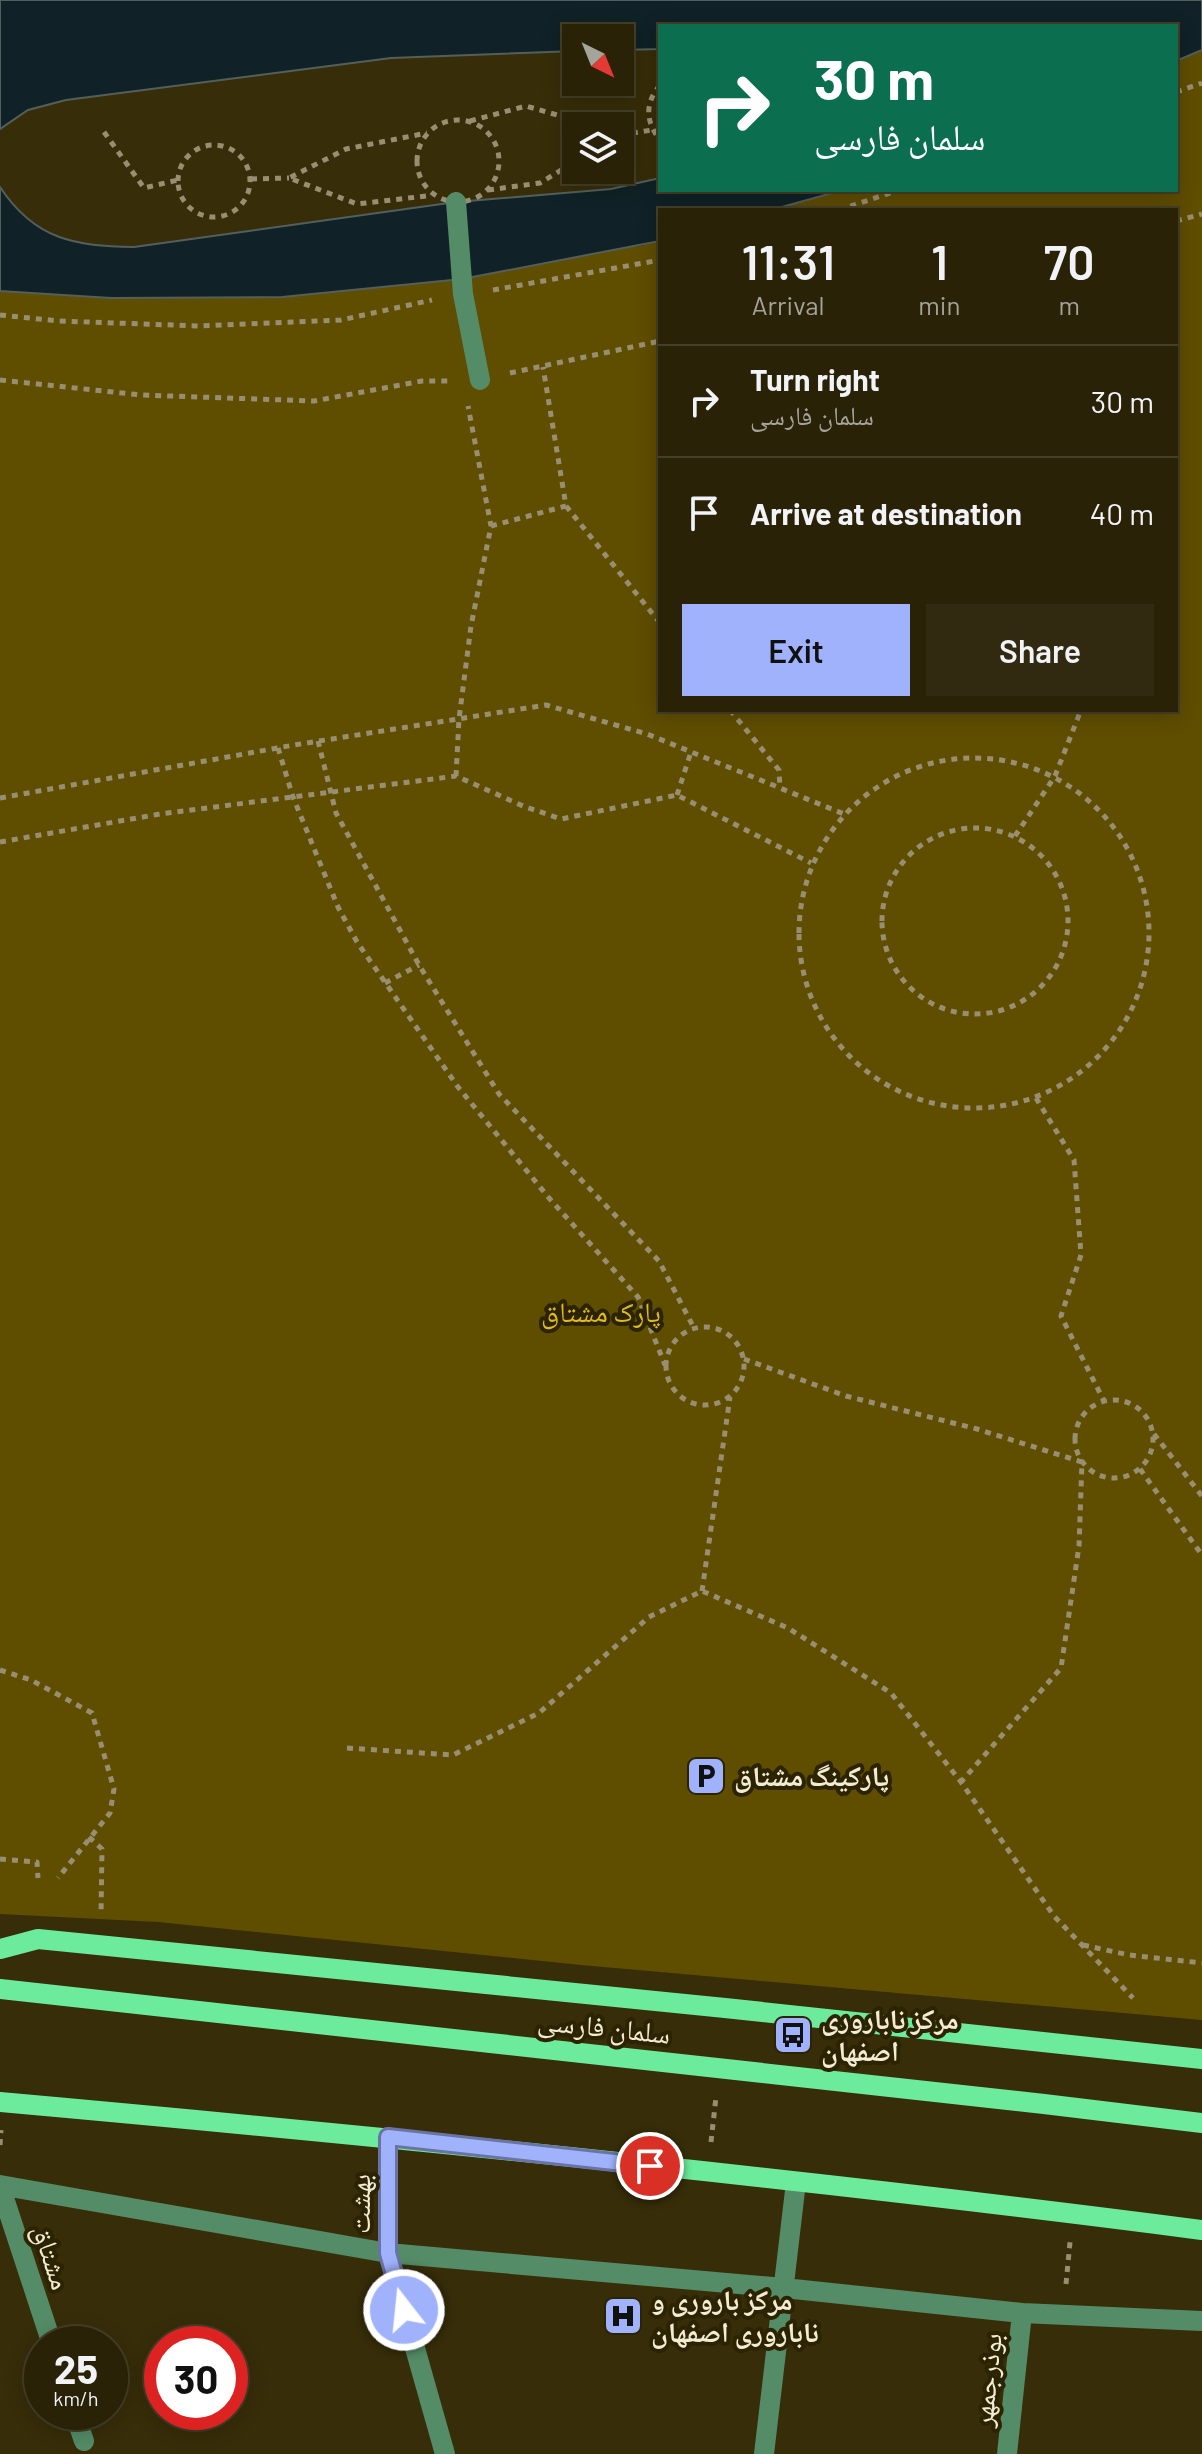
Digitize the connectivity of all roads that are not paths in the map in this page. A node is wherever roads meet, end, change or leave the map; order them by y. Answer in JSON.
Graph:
{"nodes":[{"id":1,"x":456,"y":202,"type":"road end"},
{"id":2,"x":472,"y":380,"type":"road end"},
{"id":3,"x":0,"y":1949,"type":"edge"},
{"id":4,"x":0,"y":1989,"type":"edge"},
{"id":5,"x":1202,"y":2059,"type":"edge"},
{"id":6,"x":0,"y":2102,"type":"edge"},
{"id":7,"x":1202,"y":2123,"type":"edge"},
{"id":8,"x":388,"y":2137,"type":"junction"},
{"id":9,"x":796,"y":2182,"type":"junction"},
{"id":10,"x":0,"y":2186,"type":"edge"},
{"id":11,"x":1202,"y":2230,"type":"edge"},
{"id":12,"x":388,"y":2253,"type":"junction"},
{"id":13,"x":784,"y":2288,"type":"junction"},
{"id":14,"x":1022,"y":2313,"type":"junction"},
{"id":15,"x":1202,"y":2321,"type":"edge"},
{"id":16,"x":46,"y":2326,"type":"edge"},
{"id":17,"x":80,"y":2430,"type":"edge"},
{"id":18,"x":84,"y":2441,"type":"dead end"},
{"id":19,"x":445,"y":2454,"type":"edge"},
{"id":20,"x":764,"y":2454,"type":"edge"},
{"id":21,"x":1007,"y":2454,"type":"edge"}],
"edges":[{"from":1,"to":2,"type":"street"},
{"from":3,"to":5,"type":"main road"},
{"from":4,"to":7,"type":"main road","name":"سلمان فارسی"},
{"from":6,"to":8,"type":"main road"},
{"from":8,"to":9,"type":"main road"},
{"from":8,"to":12,"type":"street","name":"بهشت"},
{"from":9,"to":11,"type":"main road"},
{"from":9,"to":13,"type":"street"},
{"from":10,"to":12,"type":"street"},
{"from":10,"to":16,"type":"street","name":"مشتاق"},
{"from":12,"to":13,"type":"street"},
{"from":12,"to":19,"type":"street","name":"بهشت"},
{"from":13,"to":14,"type":"street"},
{"from":13,"to":20,"type":"street"},
{"from":14,"to":15,"type":"street"},
{"from":14,"to":21,"type":"street","name":"بوذرجمهر"},
{"from":17,"to":18,"type":"street"}]}
